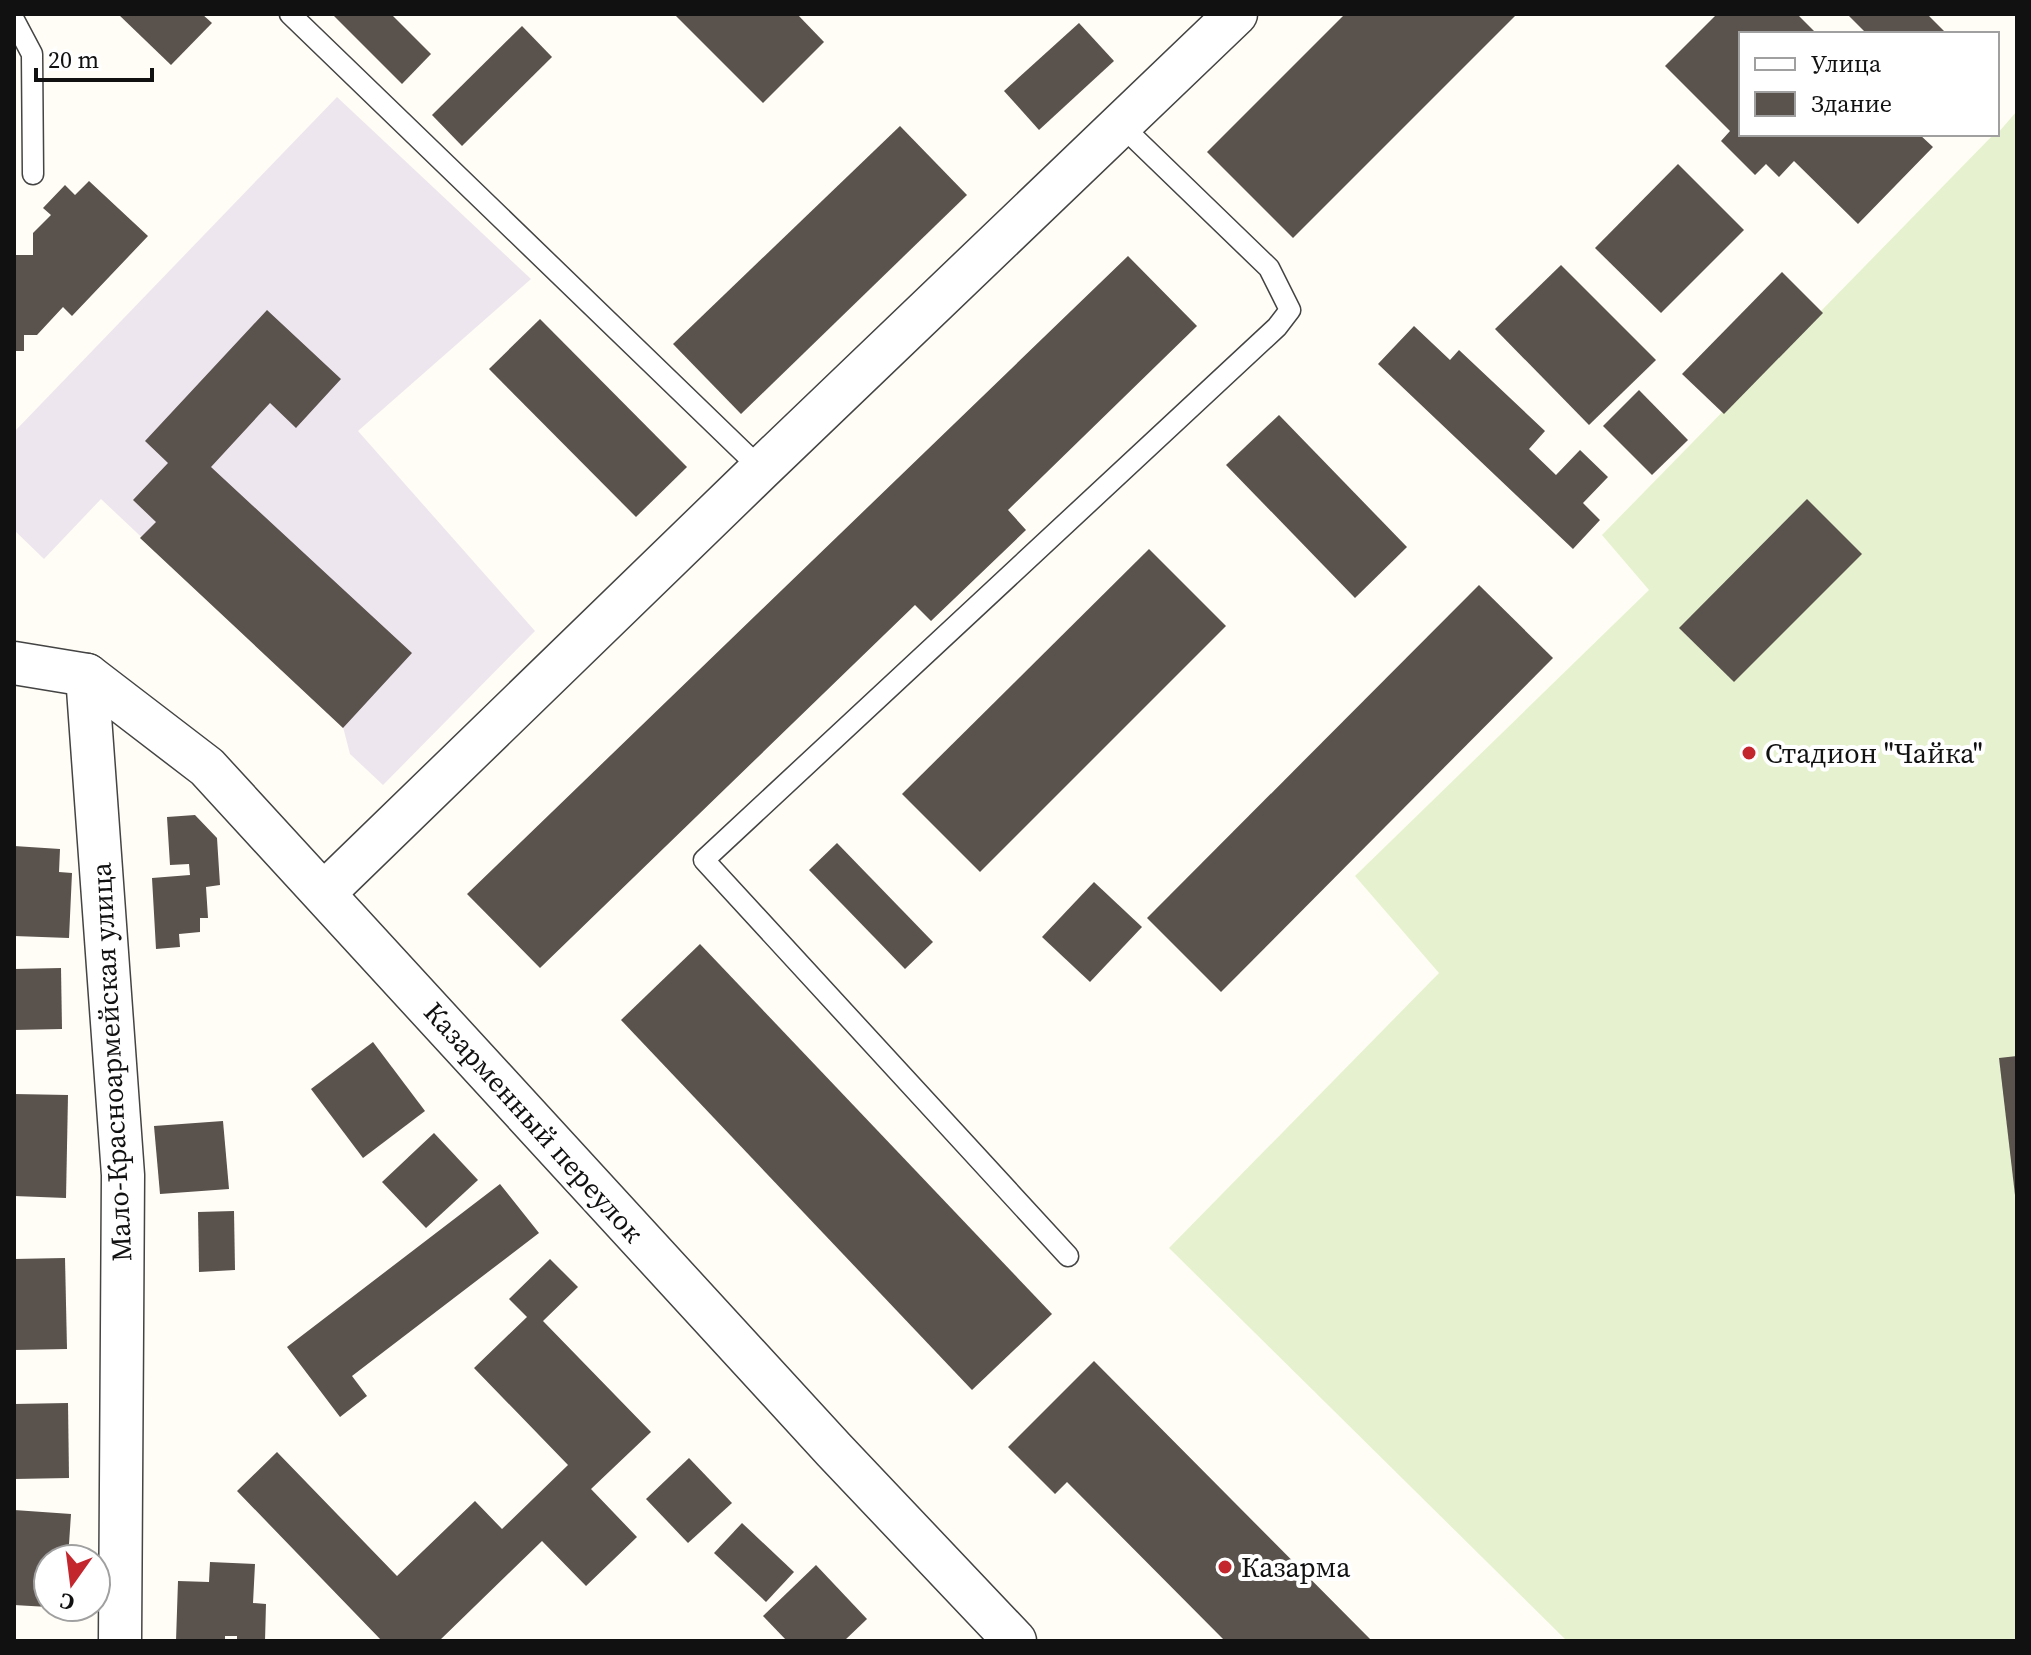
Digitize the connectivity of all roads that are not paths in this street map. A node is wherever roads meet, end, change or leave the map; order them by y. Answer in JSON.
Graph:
{"nodes":[{"id":1,"x":290,"y":14,"type":"edge"},
{"id":2,"x":1236,"y":14,"type":"edge"},
{"id":3,"x":14,"y":20,"type":"edge"},
{"id":4,"x":1121,"y":125,"type":"junction"},
{"id":5,"x":33,"y":174,"type":"dead end"},
{"id":6,"x":761,"y":469,"type":"junction"},
{"id":7,"x":14,"y":663,"type":"edge"},
{"id":8,"x":87,"y":675,"type":"junction"},
{"id":9,"x":324,"y":893,"type":"junction"},
{"id":10,"x":1068,"y":1256,"type":"dead end"},
{"id":11,"x":120,"y":1641,"type":"edge"},
{"id":12,"x":1015,"y":1641,"type":"edge"}],
"edges":[{"from":1,"to":6,"type":"lane"},
{"from":2,"to":4,"type":"street"},
{"from":3,"to":5,"type":"lane"},
{"from":4,"to":6,"type":"street"},
{"from":4,"to":10,"type":"lane"},
{"from":6,"to":9,"type":"street"},
{"from":7,"to":8,"type":"street","name":"Казарменный переулок"},
{"from":8,"to":9,"type":"street","name":"Казарменный переулок"},
{"from":8,"to":11,"type":"street","name":"Мало-Красноармейская улица"},
{"from":9,"to":12,"type":"street","name":"Казарменный переулок"}]}
